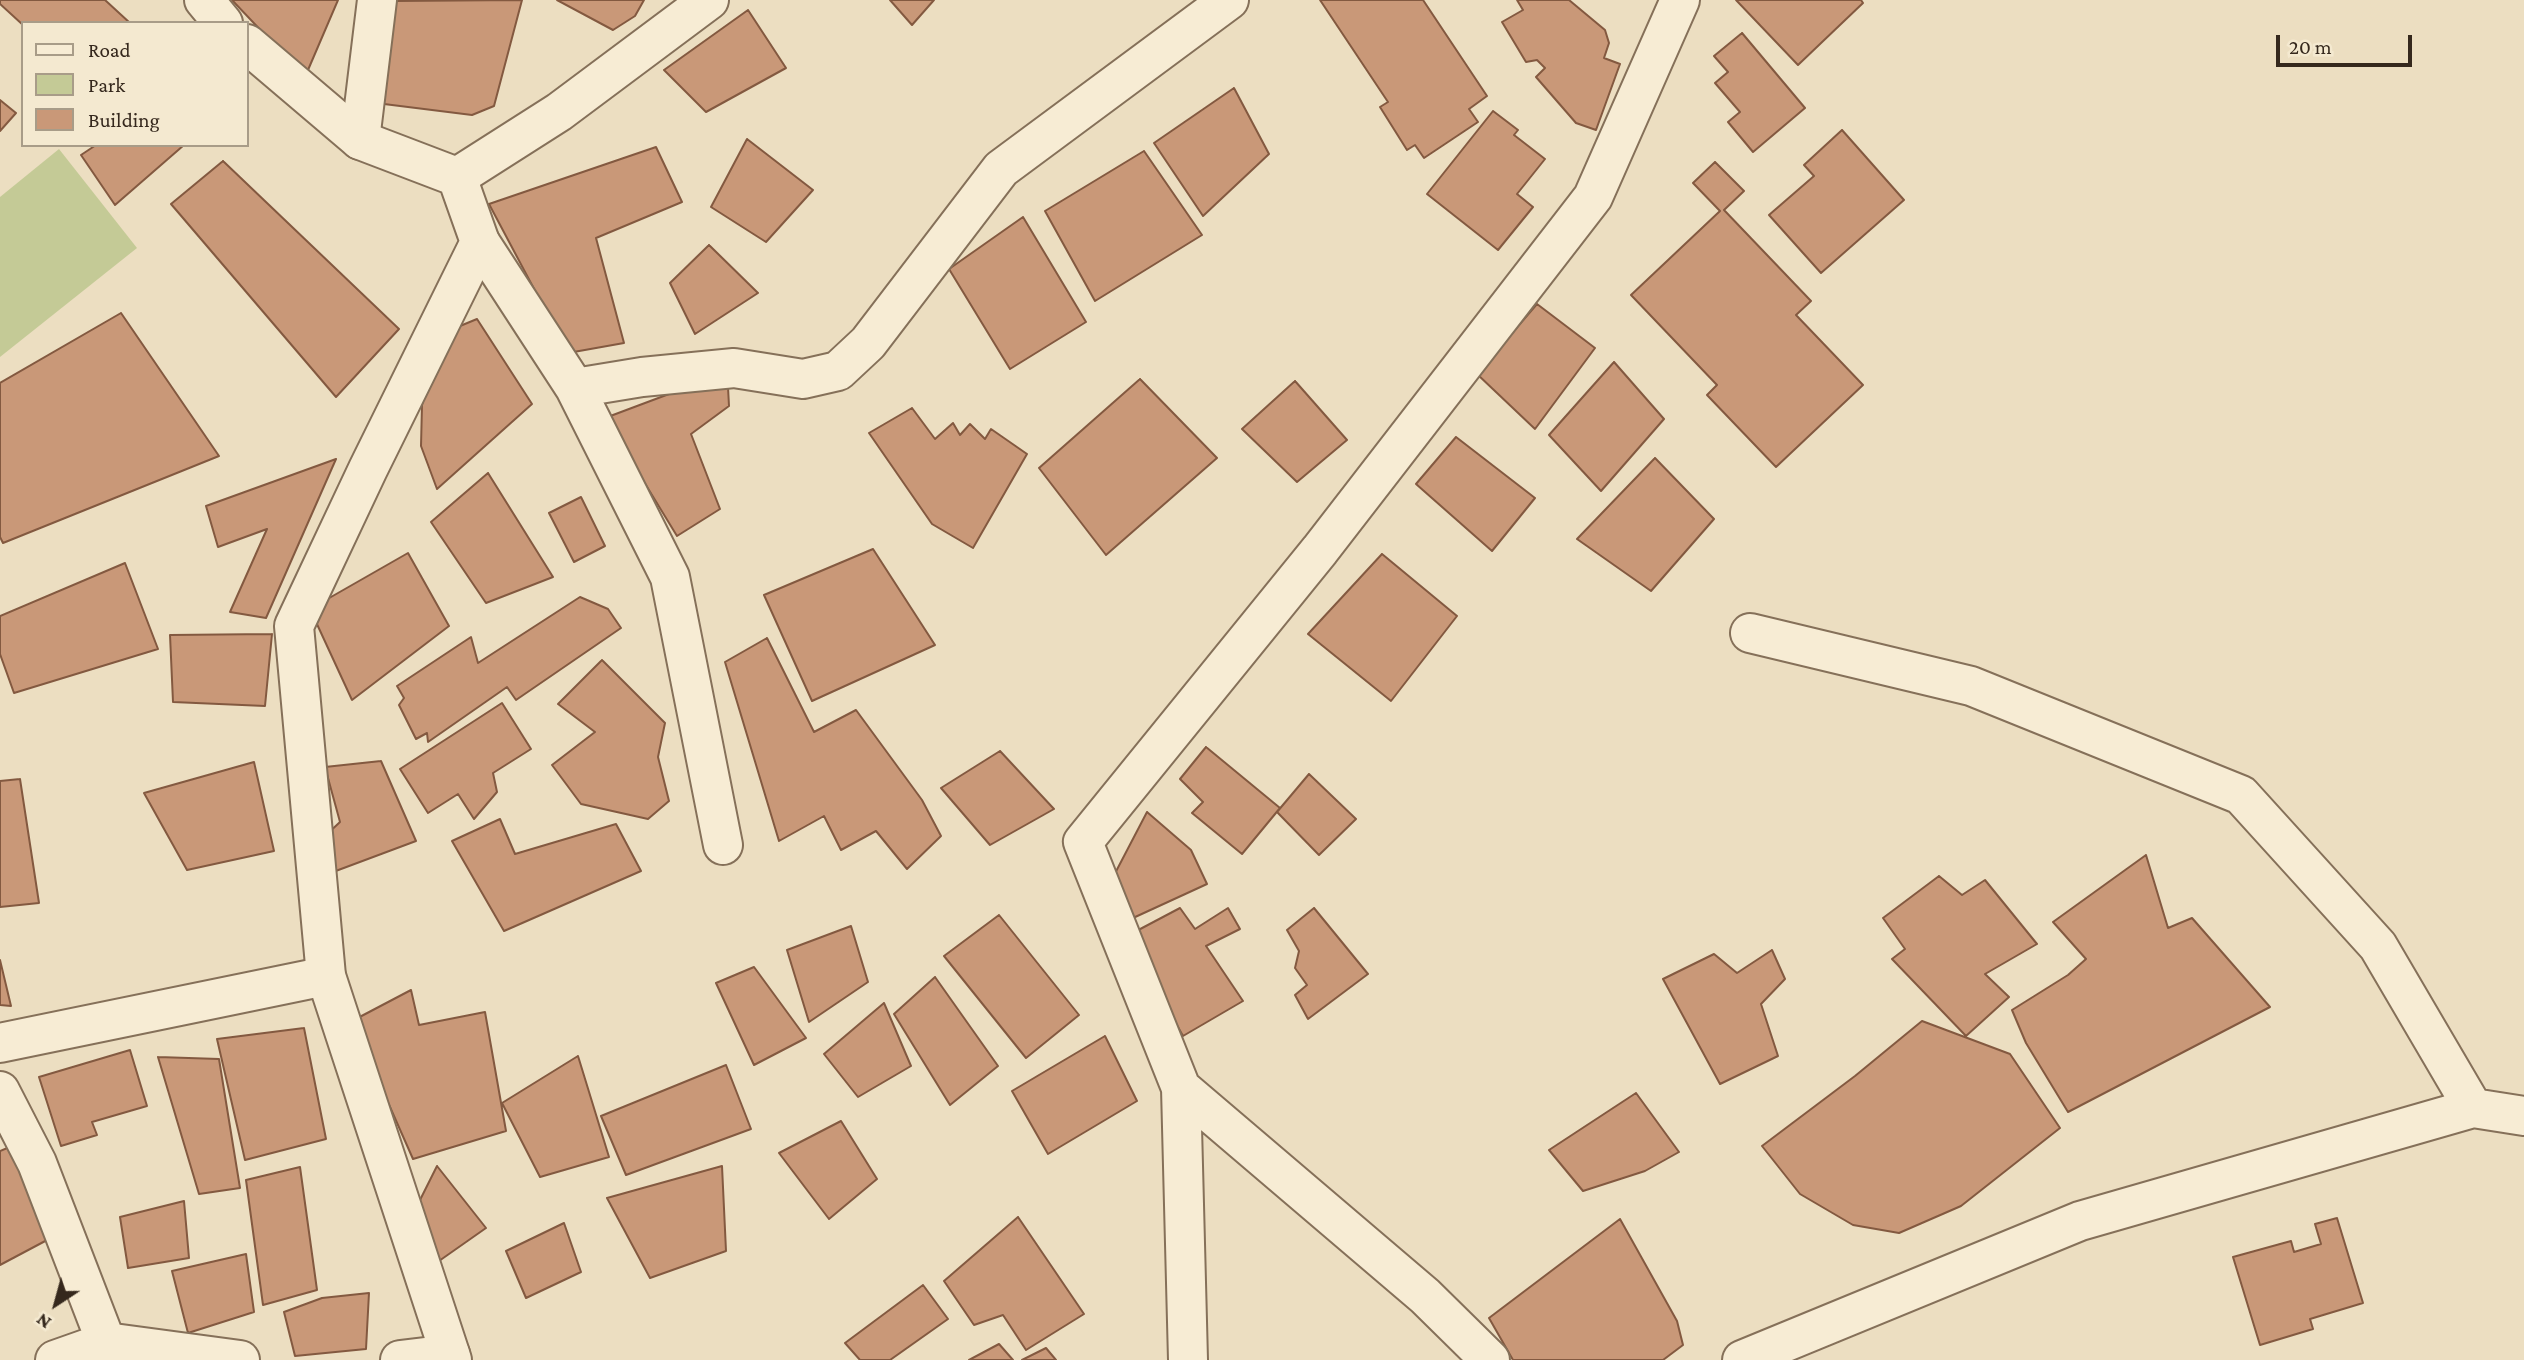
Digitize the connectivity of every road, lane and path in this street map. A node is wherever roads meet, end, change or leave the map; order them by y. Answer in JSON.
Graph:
{"nodes":[{"id":1,"x":204,"y":0,"type":"edge"},
{"id":2,"x":377,"y":0,"type":"edge"},
{"id":3,"x":709,"y":0,"type":"edge"},
{"id":4,"x":1229,"y":0,"type":"edge"},
{"id":5,"x":1680,"y":0,"type":"edge"},
{"id":6,"x":221,"y":21,"type":"edge"},
{"id":7,"x":248,"y":45,"type":"edge"},
{"id":8,"x":360,"y":140,"type":"junction"},
{"id":9,"x":457,"y":177,"type":"junction"},
{"id":10,"x":480,"y":242,"type":"junction"},
{"id":11,"x":575,"y":388,"type":"junction"},
{"id":12,"x":1750,"y":634,"type":"dead end"},
{"id":13,"x":723,"y":845,"type":"dead end"},
{"id":14,"x":326,"y":976,"type":"junction"},
{"id":15,"x":0,"y":1044,"type":"edge"},
{"id":16,"x":1181,"y":1088,"type":"junction"},
{"id":17,"x":0,"y":1091,"type":"edge"},
{"id":18,"x":2473,"y":1108,"type":"junction"},
{"id":19,"x":2524,"y":1116,"type":"edge"},
{"id":20,"x":106,"y":1342,"type":"junction"},
{"id":21,"x":451,"y":1357,"type":"edge"},
{"id":22,"x":55,"y":1360,"type":"edge"},
{"id":23,"x":240,"y":1360,"type":"edge"},
{"id":24,"x":400,"y":1360,"type":"edge"},
{"id":25,"x":1188,"y":1360,"type":"edge"},
{"id":26,"x":1490,"y":1360,"type":"edge"},
{"id":27,"x":1742,"y":1360,"type":"edge"}],
"edges":[{"from":1,"to":6,"type":"street"},
{"from":2,"to":8,"type":"street"},
{"from":3,"to":9,"type":"street"},
{"from":4,"to":11,"type":"street"},
{"from":5,"to":16,"type":"street"},
{"from":7,"to":8,"type":"street"},
{"from":8,"to":9,"type":"street"},
{"from":9,"to":10,"type":"street"},
{"from":10,"to":11,"type":"street"},
{"from":10,"to":14,"type":"street"},
{"from":11,"to":13,"type":"street"},
{"from":12,"to":18,"type":"street"},
{"from":14,"to":15,"type":"street"},
{"from":14,"to":21,"type":"street"},
{"from":16,"to":25,"type":"street"},
{"from":16,"to":26,"type":"street"},
{"from":17,"to":20,"type":"street"},
{"from":18,"to":19,"type":"street"},
{"from":18,"to":27,"type":"street"},
{"from":20,"to":22,"type":"street"},
{"from":20,"to":23,"type":"street"},
{"from":21,"to":24,"type":"street"}]}
